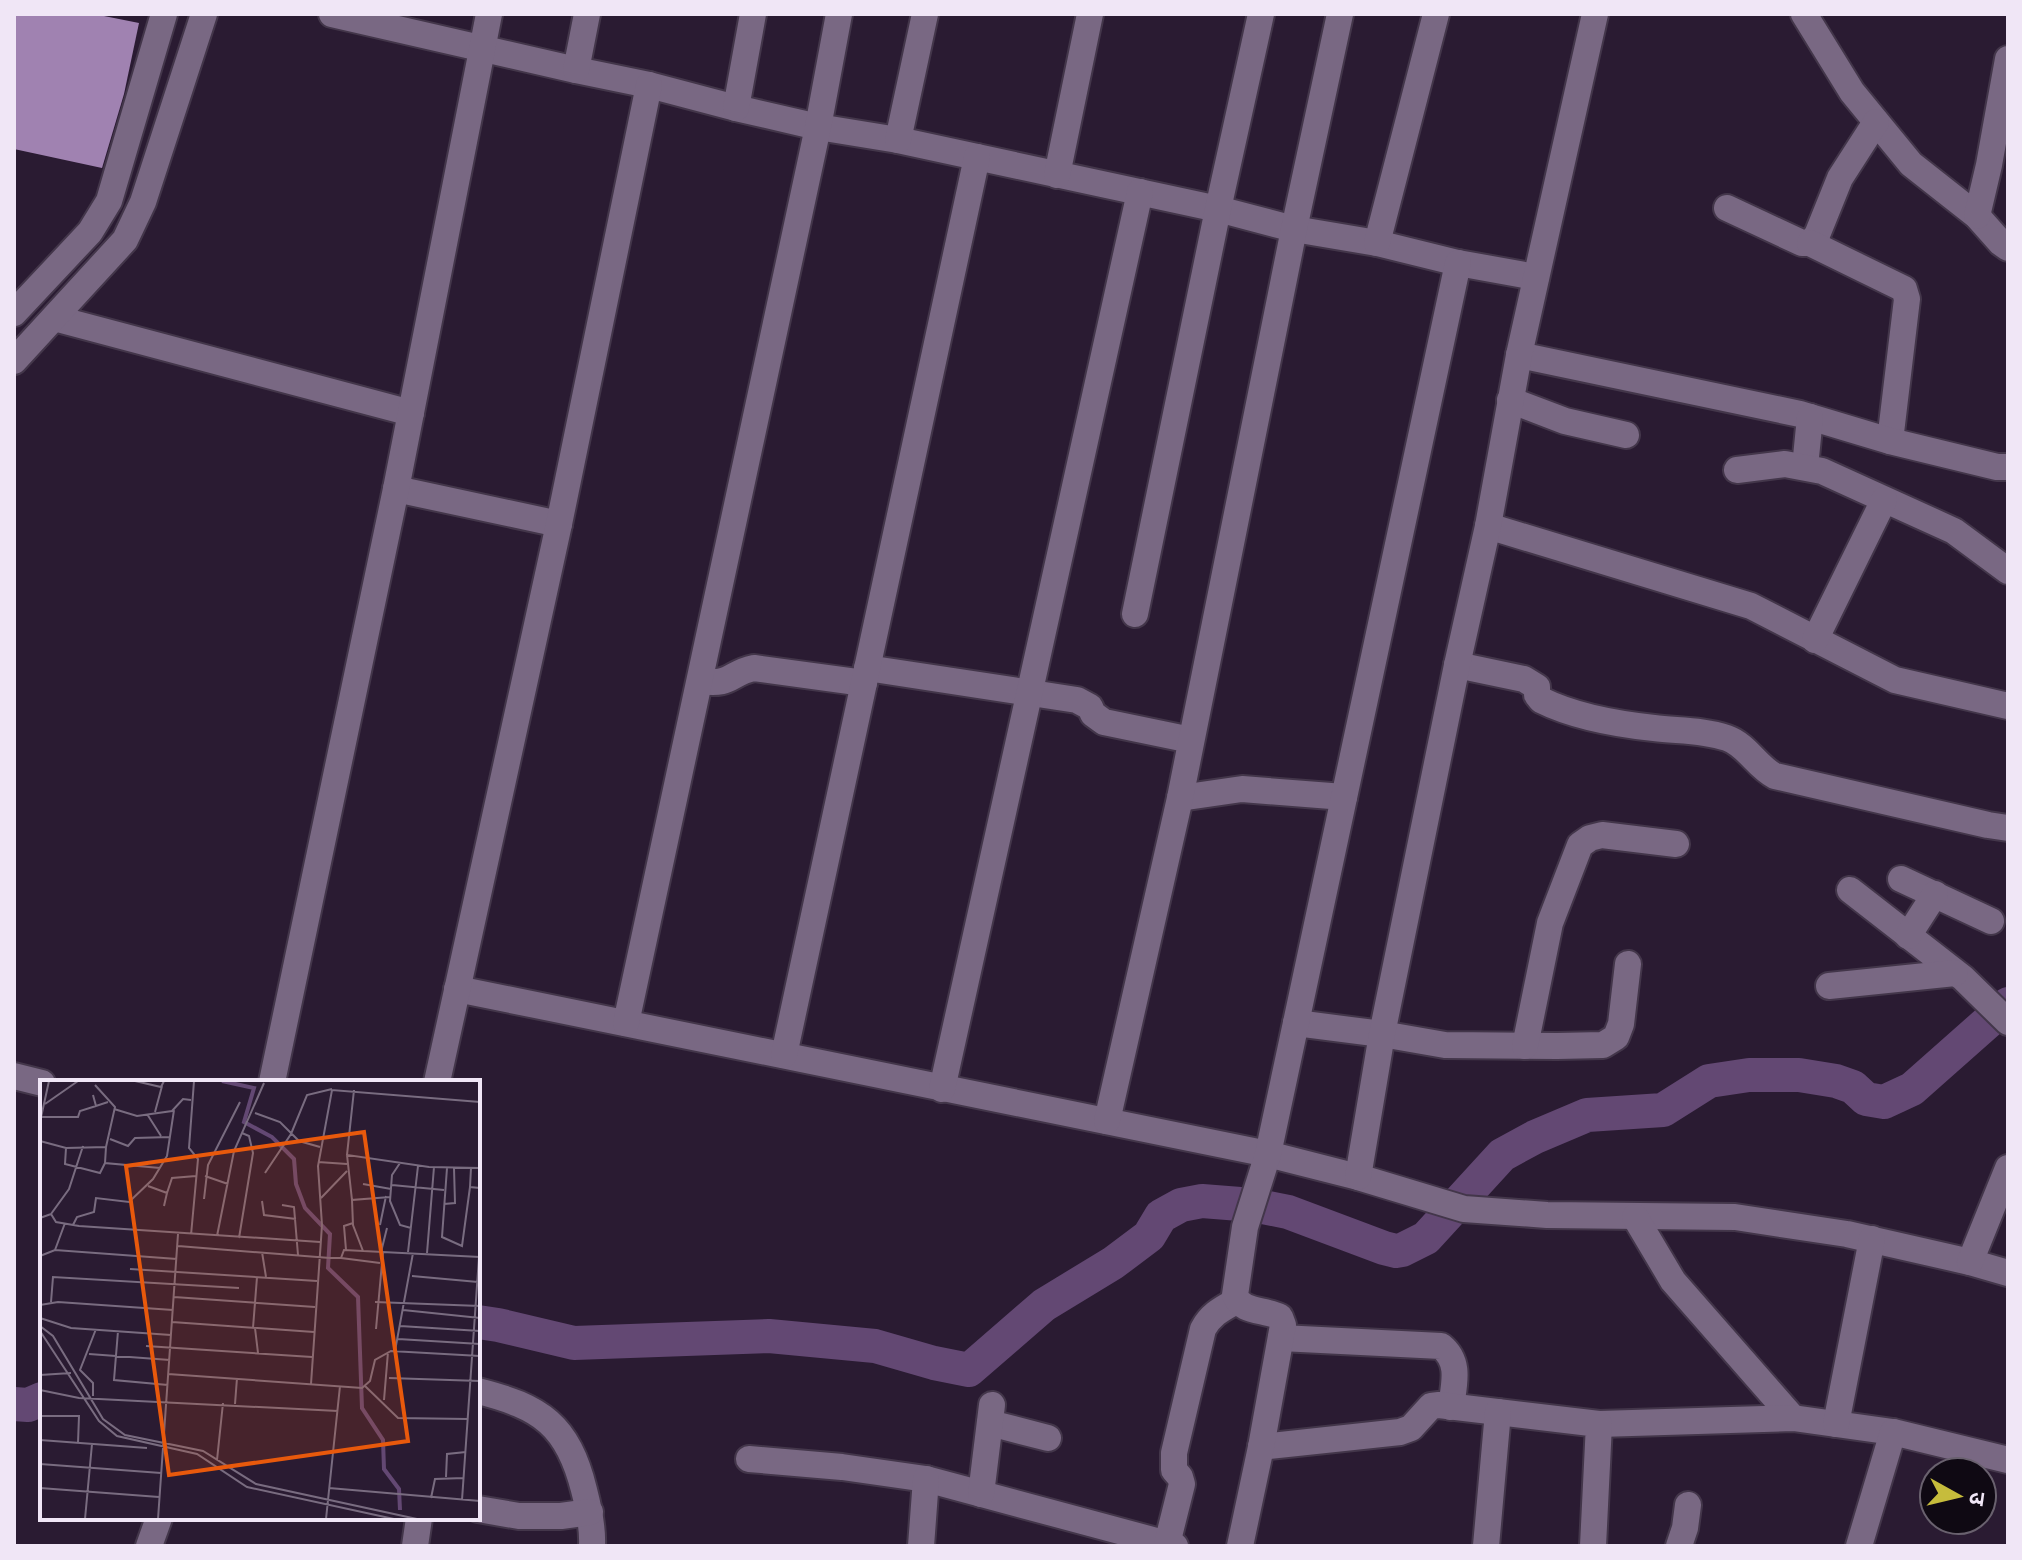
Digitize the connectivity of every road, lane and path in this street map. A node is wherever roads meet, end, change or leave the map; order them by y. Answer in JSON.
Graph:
{"nodes":[{"id":1,"x":164,"y":14,"type":"edge"},
{"id":2,"x":204,"y":14,"type":"edge"},
{"id":3,"x":332,"y":14,"type":"edge"},
{"id":4,"x":489,"y":14,"type":"edge"},
{"id":5,"x":587,"y":14,"type":"edge"},
{"id":6,"x":753,"y":14,"type":"edge"},
{"id":7,"x":839,"y":14,"type":"edge"},
{"id":8,"x":925,"y":14,"type":"edge"},
{"id":9,"x":1090,"y":14,"type":"edge"},
{"id":10,"x":1261,"y":14,"type":"edge"},
{"id":11,"x":1340,"y":14,"type":"edge"},
{"id":12,"x":1436,"y":14,"type":"edge"},
{"id":13,"x":1595,"y":14,"type":"edge"},
{"id":14,"x":1804,"y":14,"type":"edge"},
{"id":15,"x":482,"y":48,"type":"junction"},
{"id":16,"x":2008,"y":59,"type":"edge"},
{"id":17,"x":576,"y":70,"type":"junction"},
{"id":18,"x":649,"y":85,"type":"junction"},
{"id":19,"x":736,"y":108,"type":"junction"},
{"id":20,"x":1876,"y":122,"type":"junction"},
{"id":21,"x":818,"y":127,"type":"junction"},
{"id":22,"x":898,"y":140,"type":"junction"},
{"id":23,"x":977,"y":157,"type":"junction"},
{"id":24,"x":1057,"y":175,"type":"junction"},
{"id":25,"x":1140,"y":192,"type":"junction"},
{"id":26,"x":1727,"y":208,"type":"dead end"},
{"id":27,"x":1218,"y":209,"type":"junction"},
{"id":28,"x":1977,"y":216,"type":"junction"},
{"id":29,"x":1294,"y":229,"type":"junction"},
{"id":30,"x":1377,"y":243,"type":"junction"},
{"id":31,"x":1810,"y":243,"type":"junction"},
{"id":32,"x":2008,"y":248,"type":"edge"},
{"id":33,"x":1458,"y":263,"type":"junction"},
{"id":34,"x":1536,"y":277,"type":"junction"},
{"id":35,"x":14,"y":313,"type":"edge"},
{"id":36,"x":54,"y":318,"type":"junction"},
{"id":37,"x":1519,"y":355,"type":"junction"},
{"id":38,"x":14,"y":361,"type":"edge"},
{"id":39,"x":1510,"y":400,"type":"junction"},
{"id":40,"x":411,"y":413,"type":"junction"},
{"id":41,"x":1810,"y":417,"type":"junction"},
{"id":42,"x":1626,"y":435,"type":"dead end"},
{"id":43,"x":1890,"y":441,"type":"junction"},
{"id":44,"x":1805,"y":467,"type":"junction"},
{"id":45,"x":2008,"y":467,"type":"edge"},
{"id":46,"x":1737,"y":470,"type":"dead end"},
{"id":47,"x":396,"y":489,"type":"junction"},
{"id":48,"x":1884,"y":500,"type":"junction"},
{"id":49,"x":559,"y":524,"type":"junction"},
{"id":50,"x":1488,"y":526,"type":"junction"},
{"id":51,"x":2008,"y":571,"type":"edge"},
{"id":52,"x":1135,"y":614,"type":"dead end"},
{"id":53,"x":1815,"y":640,"type":"junction"},
{"id":54,"x":1457,"y":665,"type":"junction"},
{"id":55,"x":866,"y":676,"type":"junction"},
{"id":56,"x":700,"y":681,"type":"junction"},
{"id":57,"x":1029,"y":694,"type":"junction"},
{"id":58,"x":2008,"y":706,"type":"edge"},
{"id":59,"x":1191,"y":740,"type":"junction"},
{"id":60,"x":1344,"y":797,"type":"junction"},
{"id":61,"x":1180,"y":798,"type":"junction"},
{"id":62,"x":2008,"y":828,"type":"edge"},
{"id":63,"x":1676,"y":844,"type":"dead end"},
{"id":64,"x":1901,"y":879,"type":"dead end"},
{"id":65,"x":1850,"y":890,"type":"dead end"},
{"id":66,"x":1935,"y":894,"type":"junction"},
{"id":67,"x":1991,"y":921,"type":"dead end"},
{"id":68,"x":1908,"y":936,"type":"junction"},
{"id":69,"x":1628,"y":964,"type":"dead end"},
{"id":70,"x":1955,"y":973,"type":"junction"},
{"id":71,"x":1829,"y":986,"type":"dead end"},
{"id":72,"x":457,"y":989,"type":"junction"},
{"id":73,"x":2008,"y":1022,"type":"edge"},
{"id":74,"x":626,"y":1023,"type":"junction"},
{"id":75,"x":1296,"y":1023,"type":"junction"},
{"id":76,"x":1382,"y":1034,"type":"junction"},
{"id":77,"x":1525,"y":1046,"type":"junction"},
{"id":78,"x":784,"y":1055,"type":"junction"},
{"id":79,"x":14,"y":1076,"type":"edge"},
{"id":80,"x":272,"y":1080,"type":"edge"},
{"id":81,"x":437,"y":1080,"type":"edge"},
{"id":82,"x":40,"y":1082,"type":"edge"},
{"id":83,"x":942,"y":1089,"type":"junction"},
{"id":84,"x":1107,"y":1121,"type":"junction"},
{"id":85,"x":1268,"y":1154,"type":"junction"},
{"id":86,"x":2008,"y":1168,"type":"edge"},
{"id":87,"x":1358,"y":1177,"type":"junction"},
{"id":88,"x":1635,"y":1217,"type":"junction"},
{"id":89,"x":1872,"y":1239,"type":"junction"},
{"id":90,"x":1970,"y":1262,"type":"junction"},
{"id":91,"x":2008,"y":1273,"type":"edge"},
{"id":92,"x":1236,"y":1301,"type":"junction"},
{"id":93,"x":1281,"y":1338,"type":"junction"},
{"id":94,"x":480,"y":1392,"type":"edge"},
{"id":95,"x":1451,"y":1407,"type":"junction"},
{"id":96,"x":1498,"y":1412,"type":"junction"},
{"id":97,"x":1793,"y":1418,"type":"junction"},
{"id":98,"x":1599,"y":1424,"type":"junction"},
{"id":99,"x":1836,"y":1424,"type":"junction"},
{"id":100,"x":1893,"y":1432,"type":"junction"},
{"id":101,"x":1048,"y":1438,"type":"dead end"},
{"id":102,"x":1261,"y":1447,"type":"junction"},
{"id":103,"x":749,"y":1459,"type":"dead end"},
{"id":104,"x":2008,"y":1460,"type":"edge"},
{"id":105,"x":926,"y":1479,"type":"junction"},
{"id":106,"x":981,"y":1494,"type":"junction"},
{"id":107,"x":1688,"y":1505,"type":"dead end"},
{"id":108,"x":480,"y":1509,"type":"edge"},
{"id":109,"x":590,"y":1512,"type":"junction"},
{"id":110,"x":158,"y":1520,"type":"edge"},
{"id":111,"x":419,"y":1520,"type":"edge"},
{"id":112,"x":1171,"y":1545,"type":"edge"},
{"id":113,"x":149,"y":1546,"type":"edge"},
{"id":114,"x":415,"y":1546,"type":"edge"},
{"id":115,"x":592,"y":1546,"type":"edge"},
{"id":116,"x":921,"y":1546,"type":"edge"},
{"id":117,"x":1240,"y":1546,"type":"edge"},
{"id":118,"x":1486,"y":1546,"type":"edge"},
{"id":119,"x":1593,"y":1546,"type":"edge"},
{"id":120,"x":1679,"y":1546,"type":"edge"},
{"id":121,"x":1859,"y":1546,"type":"edge"}],
"edges":[{"from":1,"to":35,"type":"street"},
{"from":2,"to":36,"type":"street"},
{"from":3,"to":15,"type":"street"},
{"from":4,"to":15,"type":"street"},
{"from":5,"to":17,"type":"street"},
{"from":6,"to":19,"type":"street"},
{"from":7,"to":21,"type":"street"},
{"from":8,"to":22,"type":"street"},
{"from":9,"to":24,"type":"street"},
{"from":10,"to":27,"type":"street"},
{"from":11,"to":29,"type":"street"},
{"from":12,"to":30,"type":"street"},
{"from":13,"to":34,"type":"street"},
{"from":14,"to":20,"type":"street"},
{"from":15,"to":17,"type":"street"},
{"from":15,"to":40,"type":"street"},
{"from":16,"to":28,"type":"street"},
{"from":17,"to":18,"type":"street"},
{"from":18,"to":19,"type":"street"},
{"from":18,"to":49,"type":"street"},
{"from":19,"to":21,"type":"street"},
{"from":20,"to":28,"type":"street"},
{"from":20,"to":31,"type":"street"},
{"from":21,"to":22,"type":"street"},
{"from":21,"to":56,"type":"street"},
{"from":22,"to":23,"type":"street"},
{"from":23,"to":24,"type":"street"},
{"from":23,"to":55,"type":"street"},
{"from":24,"to":25,"type":"street"},
{"from":25,"to":27,"type":"street"},
{"from":25,"to":57,"type":"street"},
{"from":26,"to":31,"type":"street"},
{"from":27,"to":29,"type":"street"},
{"from":27,"to":52,"type":"street"},
{"from":28,"to":32,"type":"street"},
{"from":29,"to":30,"type":"street"},
{"from":29,"to":59,"type":"street"},
{"from":30,"to":33,"type":"street"},
{"from":31,"to":43,"type":"street"},
{"from":33,"to":34,"type":"street"},
{"from":33,"to":60,"type":"street"},
{"from":34,"to":37,"type":"street"},
{"from":36,"to":38,"type":"street"},
{"from":36,"to":40,"type":"street"},
{"from":37,"to":39,"type":"street"},
{"from":37,"to":41,"type":"street"},
{"from":39,"to":42,"type":"street"},
{"from":39,"to":50,"type":"street"},
{"from":40,"to":47,"type":"street"},
{"from":41,"to":43,"type":"street"},
{"from":41,"to":44,"type":"street"},
{"from":43,"to":45,"type":"street"},
{"from":44,"to":46,"type":"street"},
{"from":44,"to":48,"type":"street"},
{"from":47,"to":49,"type":"street"},
{"from":47,"to":80,"type":"street"},
{"from":48,"to":51,"type":"street"},
{"from":48,"to":53,"type":"street"},
{"from":49,"to":72,"type":"street"},
{"from":50,"to":53,"type":"street"},
{"from":50,"to":54,"type":"street"},
{"from":53,"to":58,"type":"street"},
{"from":54,"to":62,"type":"street"},
{"from":54,"to":76,"type":"street"},
{"from":55,"to":56,"type":"street"},
{"from":55,"to":57,"type":"street"},
{"from":55,"to":78,"type":"street"},
{"from":56,"to":74,"type":"street"},
{"from":57,"to":59,"type":"street"},
{"from":57,"to":83,"type":"street"},
{"from":59,"to":61,"type":"street"},
{"from":60,"to":61,"type":"street"},
{"from":60,"to":75,"type":"street"},
{"from":61,"to":84,"type":"street"},
{"from":63,"to":77,"type":"street"},
{"from":64,"to":66,"type":"street"},
{"from":65,"to":68,"type":"street"},
{"from":66,"to":67,"type":"street"},
{"from":66,"to":68,"type":"street"},
{"from":68,"to":70,"type":"street"},
{"from":69,"to":77,"type":"street"},
{"from":70,"to":71,"type":"street"},
{"from":70,"to":73,"type":"street"},
{"from":72,"to":74,"type":"street"},
{"from":72,"to":81,"type":"street"},
{"from":74,"to":78,"type":"street"},
{"from":75,"to":76,"type":"street"},
{"from":75,"to":85,"type":"street"},
{"from":76,"to":77,"type":"street"},
{"from":76,"to":87,"type":"street"},
{"from":78,"to":83,"type":"street"},
{"from":79,"to":82,"type":"street"},
{"from":83,"to":84,"type":"street"},
{"from":84,"to":85,"type":"street"},
{"from":85,"to":87,"type":"street"},
{"from":85,"to":92,"type":"street"},
{"from":86,"to":90,"type":"street"},
{"from":87,"to":88,"type":"street"},
{"from":88,"to":89,"type":"street"},
{"from":88,"to":97,"type":"street"},
{"from":89,"to":90,"type":"street"},
{"from":89,"to":99,"type":"street"},
{"from":90,"to":91,"type":"street"},
{"from":92,"to":93,"type":"street"},
{"from":92,"to":112,"type":"street"},
{"from":93,"to":95,"type":"street"},
{"from":93,"to":102,"type":"street"},
{"from":94,"to":109,"type":"street"},
{"from":95,"to":96,"type":"street"},
{"from":95,"to":102,"type":"street"},
{"from":96,"to":98,"type":"street"},
{"from":96,"to":118,"type":"street"},
{"from":97,"to":98,"type":"street"},
{"from":97,"to":99,"type":"street"},
{"from":98,"to":119,"type":"street"},
{"from":99,"to":100,"type":"street"},
{"from":100,"to":104,"type":"street"},
{"from":100,"to":121,"type":"street"},
{"from":101,"to":106,"type":"street"},
{"from":102,"to":117,"type":"street"},
{"from":103,"to":105,"type":"street"},
{"from":105,"to":106,"type":"street"},
{"from":105,"to":116,"type":"street"},
{"from":106,"to":112,"type":"street"},
{"from":107,"to":120,"type":"street"},
{"from":108,"to":109,"type":"street"},
{"from":109,"to":115,"type":"street"},
{"from":110,"to":113,"type":"street"},
{"from":111,"to":114,"type":"street"}]}
